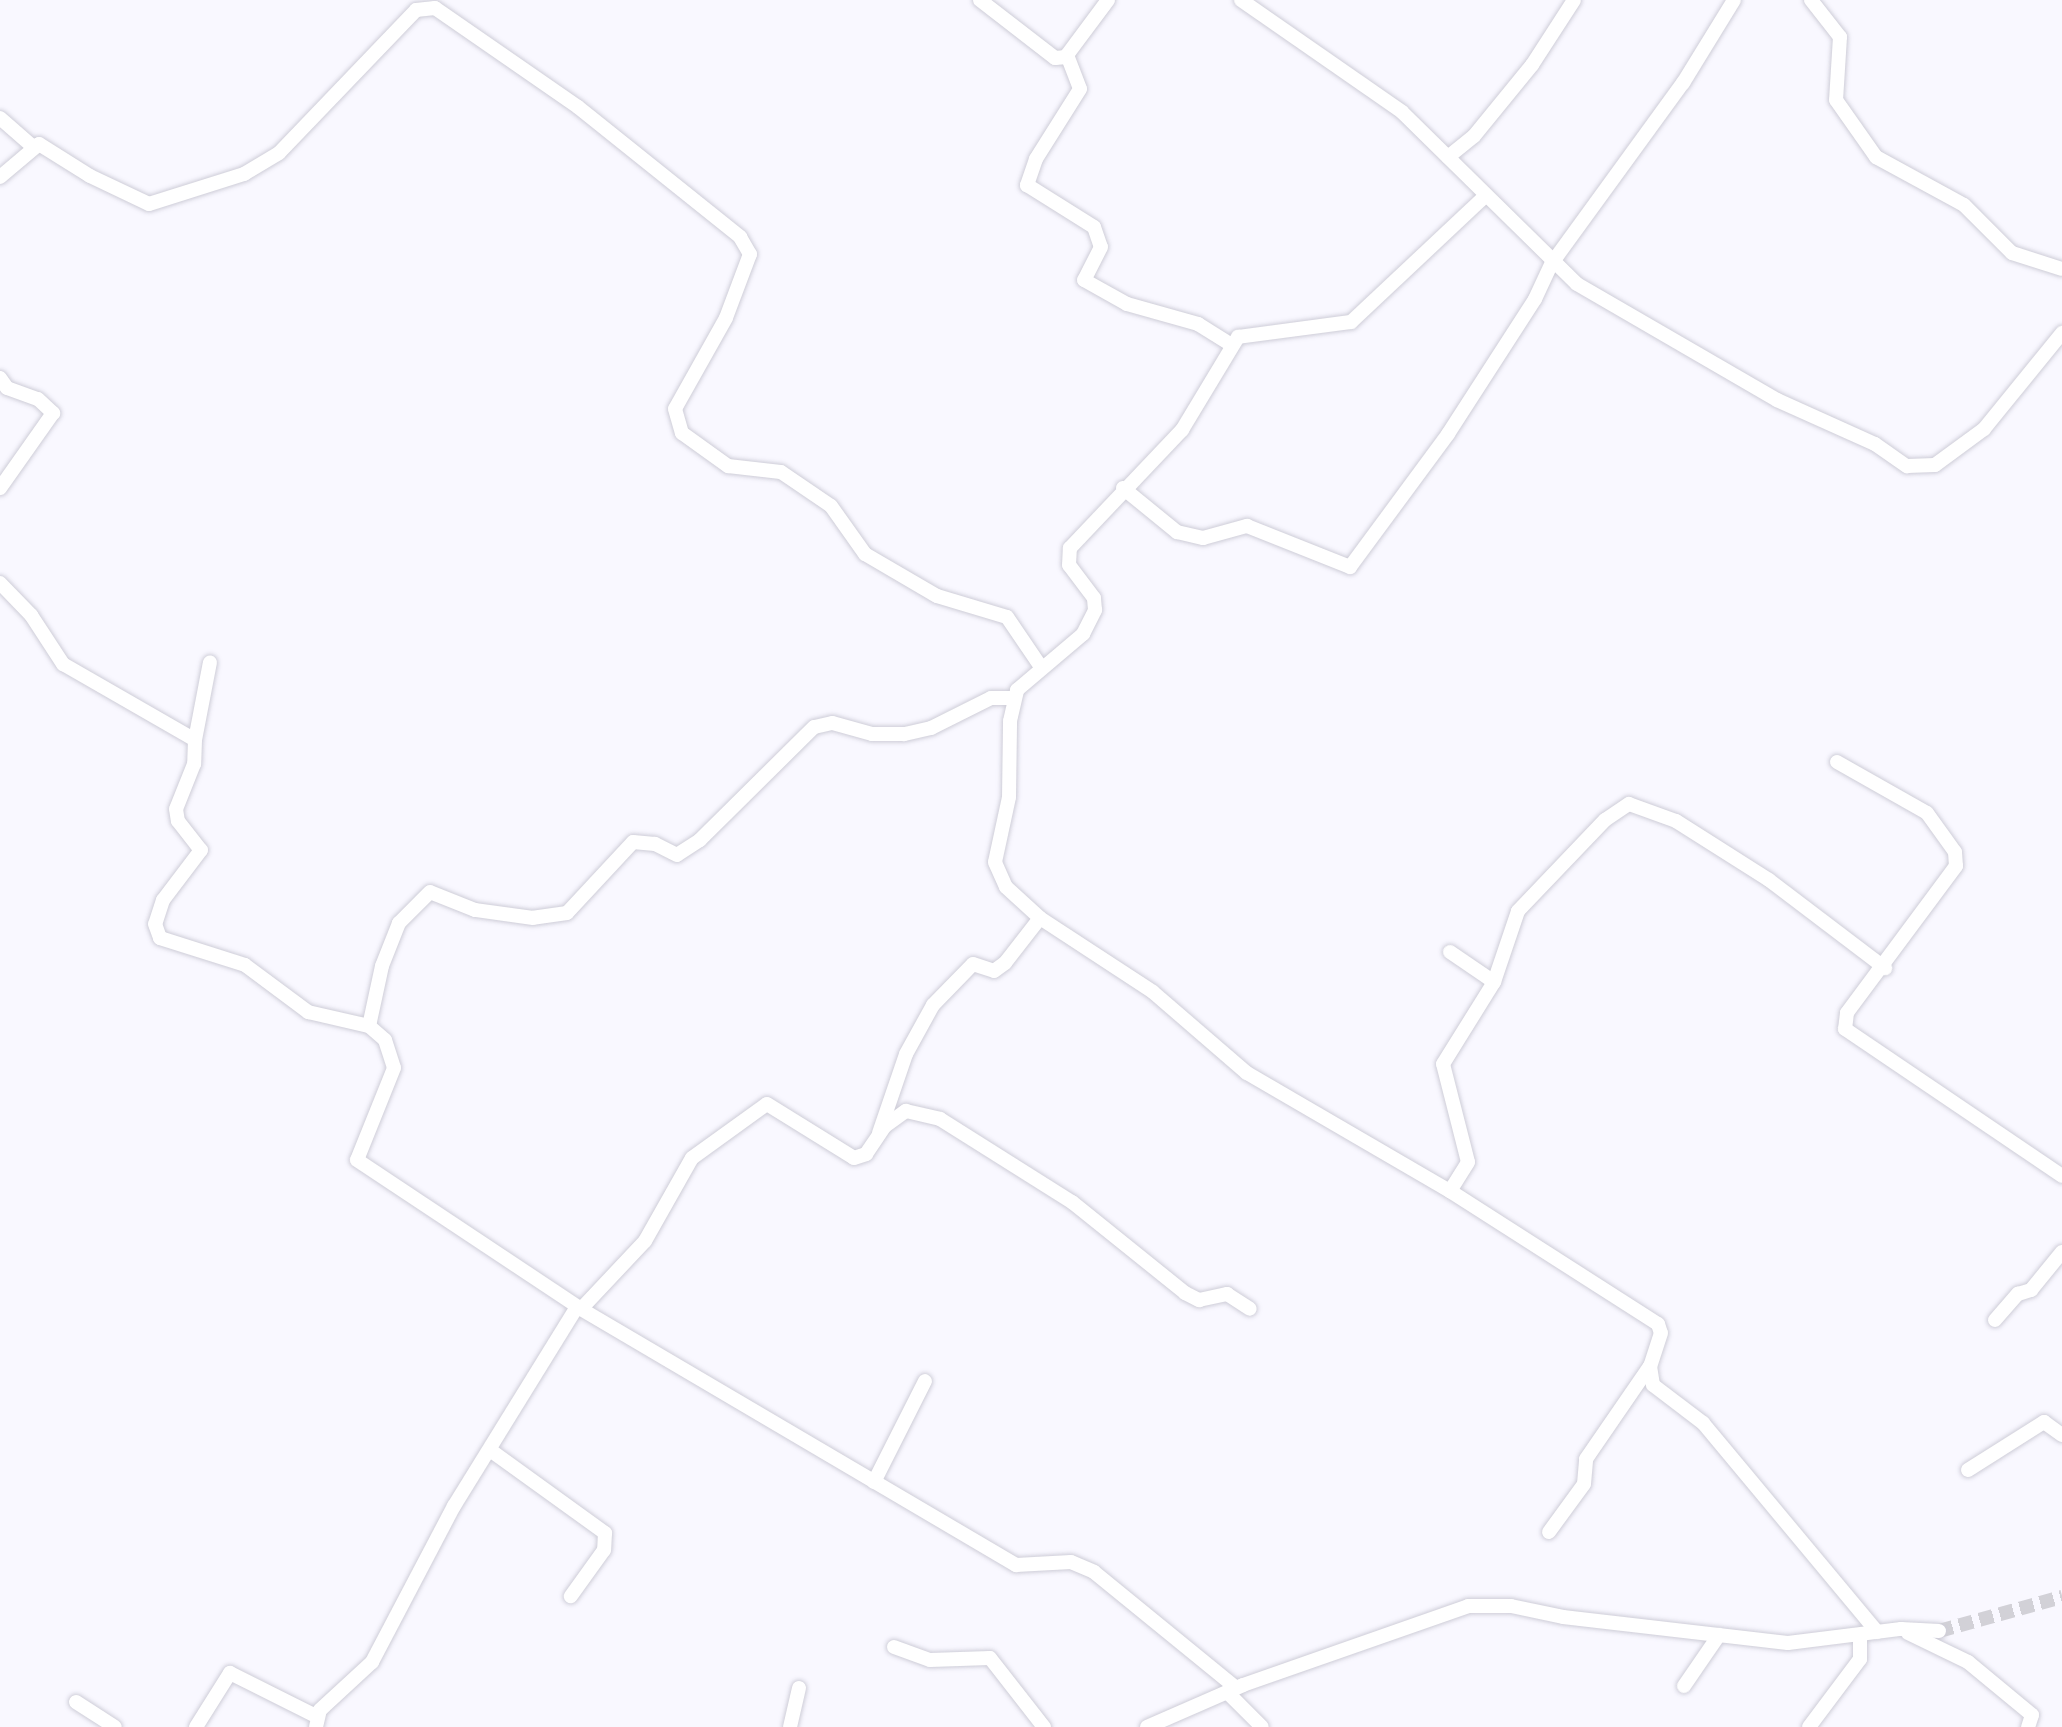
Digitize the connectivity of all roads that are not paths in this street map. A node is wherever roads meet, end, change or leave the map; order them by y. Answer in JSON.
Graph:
{"nodes":[{"id":1,"x":980,"y":0,"type":"edge"},
{"id":2,"x":1108,"y":0,"type":"edge"},
{"id":3,"x":1241,"y":0,"type":"edge"},
{"id":4,"x":1574,"y":0,"type":"edge"},
{"id":5,"x":1734,"y":0,"type":"edge"},
{"id":6,"x":1811,"y":0,"type":"edge"},
{"id":7,"x":1067,"y":57,"type":"junction"},
{"id":8,"x":0,"y":118,"type":"edge"},
{"id":9,"x":32,"y":146,"type":"junction"},
{"id":10,"x":1448,"y":157,"type":"junction"},
{"id":11,"x":0,"y":177,"type":"edge"},
{"id":12,"x":1485,"y":196,"type":"junction"},
{"id":13,"x":1552,"y":263,"type":"junction"},
{"id":14,"x":2062,"y":269,"type":"edge"},
{"id":15,"x":2062,"y":333,"type":"edge"},
{"id":16,"x":1230,"y":344,"type":"junction"},
{"id":17,"x":0,"y":378,"type":"edge"},
{"id":18,"x":0,"y":488,"type":"edge"},
{"id":19,"x":1123,"y":488,"type":"junction"},
{"id":20,"x":0,"y":583,"type":"edge"},
{"id":21,"x":210,"y":662,"type":"dead end"},
{"id":22,"x":1041,"y":667,"type":"junction"},
{"id":23,"x":1014,"y":698,"type":"junction"},
{"id":24,"x":195,"y":740,"type":"junction"},
{"id":25,"x":1837,"y":762,"type":"dead end"},
{"id":26,"x":1040,"y":918,"type":"junction"},
{"id":27,"x":1450,"y":952,"type":"dead end"},
{"id":28,"x":1885,"y":968,"type":"junction"},
{"id":29,"x":1494,"y":982,"type":"junction"},
{"id":30,"x":369,"y":1026,"type":"junction"},
{"id":31,"x":879,"y":1133,"type":"junction"},
{"id":32,"x":2062,"y":1176,"type":"edge"},
{"id":33,"x":1450,"y":1191,"type":"junction"},
{"id":34,"x":2062,"y":1252,"type":"edge"},
{"id":35,"x":579,"y":1308,"type":"junction"},
{"id":36,"x":1250,"y":1309,"type":"dead end"},
{"id":37,"x":1995,"y":1320,"type":"dead end"},
{"id":38,"x":1650,"y":1366,"type":"junction"},
{"id":39,"x":925,"y":1381,"type":"dead end"},
{"id":40,"x":2062,"y":1435,"type":"edge"},
{"id":41,"x":490,"y":1450,"type":"junction"},
{"id":42,"x":1968,"y":1470,"type":"dead end"},
{"id":43,"x":874,"y":1482,"type":"junction"},
{"id":44,"x":1549,"y":1532,"type":"dead end"},
{"id":45,"x":571,"y":1596,"type":"dead end"},
{"id":46,"x":1901,"y":1629,"type":"junction"},
{"id":47,"x":1939,"y":1631,"type":"tunnel mouth"},
{"id":48,"x":1877,"y":1632,"type":"junction"},
{"id":49,"x":1719,"y":1635,"type":"junction"},
{"id":50,"x":1860,"y":1636,"type":"junction"},
{"id":51,"x":894,"y":1647,"type":"dead end"},
{"id":52,"x":1684,"y":1686,"type":"dead end"},
{"id":53,"x":799,"y":1688,"type":"dead end"},
{"id":54,"x":1232,"y":1690,"type":"junction"},
{"id":55,"x":76,"y":1702,"type":"dead end"},
{"id":56,"x":316,"y":1721,"type":"edge"},
{"id":57,"x":115,"y":1727,"type":"edge"},
{"id":58,"x":196,"y":1727,"type":"edge"},
{"id":59,"x":790,"y":1727,"type":"edge"},
{"id":60,"x":1044,"y":1727,"type":"edge"},
{"id":61,"x":1147,"y":1727,"type":"edge"},
{"id":62,"x":1262,"y":1727,"type":"edge"},
{"id":63,"x":1809,"y":1727,"type":"edge"},
{"id":64,"x":2028,"y":1727,"type":"edge"}],
"edges":[{"from":1,"to":7,"type":"street"},
{"from":2,"to":7,"type":"street"},
{"from":3,"to":10,"type":"street"},
{"from":4,"to":10,"type":"street"},
{"from":5,"to":13,"type":"street"},
{"from":6,"to":14,"type":"street"},
{"from":7,"to":16,"type":"street"},
{"from":8,"to":9,"type":"street"},
{"from":9,"to":11,"type":"street"},
{"from":9,"to":22,"type":"street"},
{"from":10,"to":12,"type":"street"},
{"from":12,"to":13,"type":"street"},
{"from":12,"to":16,"type":"street"},
{"from":13,"to":15,"type":"street"},
{"from":13,"to":19,"type":"street"},
{"from":16,"to":19,"type":"street"},
{"from":17,"to":18,"type":"street"},
{"from":19,"to":22,"type":"street"},
{"from":20,"to":24,"type":"street"},
{"from":21,"to":24,"type":"street"},
{"from":22,"to":23,"type":"street"},
{"from":23,"to":26,"type":"street"},
{"from":23,"to":30,"type":"street"},
{"from":24,"to":30,"type":"street"},
{"from":25,"to":28,"type":"street"},
{"from":26,"to":31,"type":"street"},
{"from":26,"to":33,"type":"street"},
{"from":27,"to":29,"type":"street"},
{"from":28,"to":29,"type":"street"},
{"from":28,"to":32,"type":"street"},
{"from":29,"to":33,"type":"street"},
{"from":30,"to":35,"type":"street"},
{"from":31,"to":35,"type":"street"},
{"from":31,"to":36,"type":"street"},
{"from":33,"to":38,"type":"street"},
{"from":34,"to":37,"type":"street"},
{"from":35,"to":41,"type":"street"},
{"from":35,"to":43,"type":"street"},
{"from":38,"to":44,"type":"street"},
{"from":38,"to":48,"type":"street"},
{"from":39,"to":43,"type":"street"},
{"from":40,"to":42,"type":"street"},
{"from":41,"to":45,"type":"street"},
{"from":41,"to":56,"type":"street"},
{"from":43,"to":54,"type":"street"},
{"from":46,"to":47,"type":"street"},
{"from":46,"to":48,"type":"street"},
{"from":46,"to":64,"type":"street"},
{"from":48,"to":50,"type":"street"},
{"from":49,"to":50,"type":"street"},
{"from":49,"to":52,"type":"street"},
{"from":49,"to":54,"type":"street"},
{"from":50,"to":63,"type":"street"},
{"from":51,"to":60,"type":"street"},
{"from":53,"to":59,"type":"street"},
{"from":54,"to":61,"type":"street"},
{"from":54,"to":62,"type":"street"},
{"from":55,"to":57,"type":"street"},
{"from":56,"to":58,"type":"street"}]}
